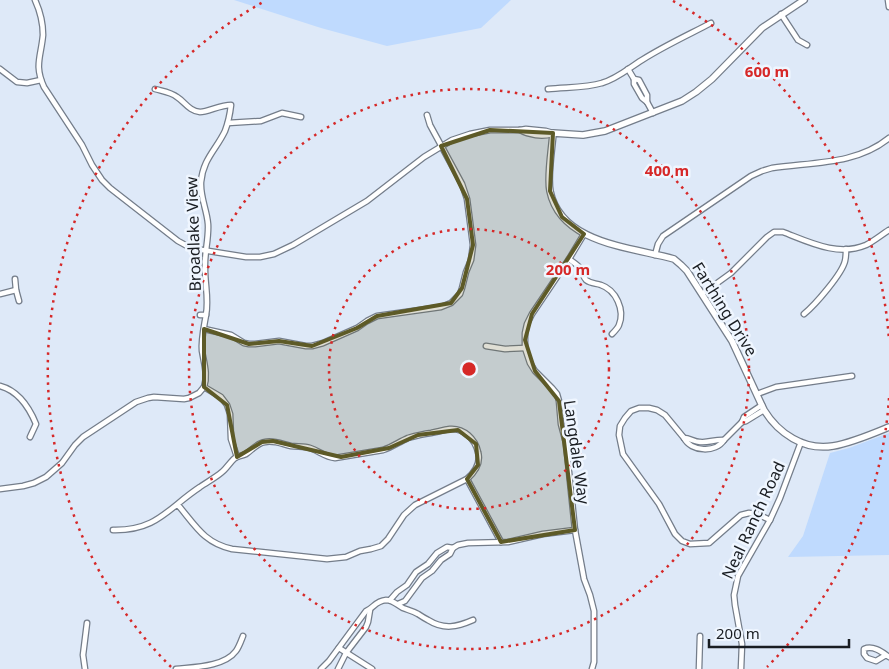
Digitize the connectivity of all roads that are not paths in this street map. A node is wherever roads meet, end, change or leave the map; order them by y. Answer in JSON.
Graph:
{"nodes":[{"id":1,"x":35,"y":0,"type":"edge"},
{"id":2,"x":804,"y":0,"type":"edge"},
{"id":3,"x":888,"y":0,"type":"edge"},
{"id":4,"x":889,"y":7,"type":"edge"},
{"id":5,"x":781,"y":14,"type":"junction"},
{"id":6,"x":711,"y":23,"type":"dead end"},
{"id":7,"x":807,"y":45,"type":"dead end"},
{"id":8,"x":0,"y":69,"type":"edge"},
{"id":9,"x":628,"y":69,"type":"junction"},
{"id":10,"x":41,"y":80,"type":"junction"},
{"id":11,"x":154,"y":89,"type":"dead end"},
{"id":12,"x":548,"y":89,"type":"dead end"},
{"id":13,"x":653,"y":113,"type":"junction"},
{"id":14,"x":427,"y":116,"type":"dead end"},
{"id":15,"x":302,"y":117,"type":"dead end"},
{"id":16,"x":228,"y":123,"type":"junction"},
{"id":17,"x":553,"y":134,"type":"junction"},
{"id":18,"x":889,"y":138,"type":"edge"},
{"id":19,"x":441,"y":146,"type":"junction"},
{"id":20,"x":889,"y":230,"type":"edge"},
{"id":21,"x":584,"y":234,"type":"junction"},
{"id":22,"x":846,"y":249,"type":"junction"},
{"id":23,"x":207,"y":251,"type":"junction"},
{"id":24,"x":655,"y":255,"type":"junction"},
{"id":25,"x":569,"y":259,"type":"junction"},
{"id":26,"x":15,"y":279,"type":"dead end"},
{"id":27,"x":16,"y":290,"type":"junction"},
{"id":28,"x":0,"y":294,"type":"edge"},
{"id":29,"x":702,"y":294,"type":"junction"},
{"id":30,"x":19,"y":301,"type":"dead end"},
{"id":31,"x":804,"y":314,"type":"dead end"},
{"id":32,"x":204,"y":329,"type":"junction"},
{"id":33,"x":612,"y":334,"type":"dead end"},
{"id":34,"x":486,"y":346,"type":"dead end"},
{"id":35,"x":525,"y":348,"type":"junction"},
{"id":36,"x":852,"y":376,"type":"dead end"},
{"id":37,"x":0,"y":386,"type":"edge"},
{"id":38,"x":204,"y":387,"type":"junction"},
{"id":39,"x":757,"y":394,"type":"junction"},
{"id":40,"x":763,"y":407,"type":"junction"},
{"id":41,"x":889,"y":427,"type":"edge"},
{"id":42,"x":30,"y":437,"type":"dead end"},
{"id":43,"x":801,"y":442,"type":"junction"},
{"id":44,"x":237,"y":457,"type":"junction"},
{"id":45,"x":467,"y":479,"type":"junction"},
{"id":46,"x":0,"y":489,"type":"edge"},
{"id":47,"x":178,"y":505,"type":"junction"},
{"id":48,"x":770,"y":520,"type":"junction"},
{"id":49,"x":113,"y":530,"type":"dead end"},
{"id":50,"x":574,"y":530,"type":"junction"},
{"id":51,"x":501,"y":542,"type":"junction"},
{"id":52,"x":453,"y":548,"type":"junction"},
{"id":53,"x":407,"y":585,"type":"junction"},
{"id":54,"x":414,"y":590,"type":"junction"},
{"id":55,"x":390,"y":600,"type":"junction"},
{"id":56,"x":398,"y":604,"type":"junction"},
{"id":57,"x":370,"y":610,"type":"junction"},
{"id":58,"x":473,"y":620,"type":"dead end"},
{"id":59,"x":87,"y":623,"type":"dead end"},
{"id":60,"x":243,"y":636,"type":"dead end"},
{"id":61,"x":700,"y":636,"type":"dead end"},
{"id":62,"x":339,"y":648,"type":"junction"},
{"id":63,"x":346,"y":653,"type":"junction"},
{"id":64,"x":887,"y":656,"type":"edge"},
{"id":65,"x":85,"y":669,"type":"edge"},
{"id":66,"x":176,"y":669,"type":"edge"},
{"id":67,"x":321,"y":669,"type":"edge"},
{"id":68,"x":338,"y":669,"type":"edge"},
{"id":69,"x":372,"y":669,"type":"edge"},
{"id":70,"x":592,"y":669,"type":"edge"},
{"id":71,"x":699,"y":669,"type":"edge"},
{"id":72,"x":741,"y":669,"type":"edge"}],
"edges":[{"from":1,"to":10,"type":"street"},
{"from":2,"to":5,"type":"street"},
{"from":3,"to":4,"type":"street"},
{"from":5,"to":7,"type":"street"},
{"from":5,"to":13,"type":"street"},
{"from":6,"to":9,"type":"street"},
{"from":8,"to":10,"type":"street"},
{"from":9,"to":12,"type":"street"},
{"from":9,"to":13,"type":"street"},
{"from":10,"to":23,"type":"street"},
{"from":11,"to":16,"type":"street"},
{"from":13,"to":17,"type":"street"},
{"from":14,"to":19,"type":"street"},
{"from":15,"to":16,"type":"street"},
{"from":16,"to":23,"type":"street","name":"Broadlake View"},
{"from":17,"to":19,"type":"street"},
{"from":17,"to":21,"type":"street","name":"Farthing Drive"},
{"from":18,"to":24,"type":"street"},
{"from":19,"to":23,"type":"street"},
{"from":19,"to":32,"type":"street"},
{"from":20,"to":22,"type":"street"},
{"from":21,"to":24,"type":"street","name":"Farthing Drive"},
{"from":21,"to":25,"type":"street","name":"Langdale Way"},
{"from":22,"to":29,"type":"street"},
{"from":22,"to":31,"type":"street"},
{"from":23,"to":32,"type":"street","name":"Broadlake View"},
{"from":24,"to":29,"type":"street","name":"Farthing Drive"},
{"from":25,"to":33,"type":"street"},
{"from":25,"to":35,"type":"street","name":"Langdale Way"},
{"from":26,"to":27,"type":"street"},
{"from":27,"to":28,"type":"street"},
{"from":27,"to":30,"type":"street"},
{"from":29,"to":39,"type":"street","name":"Farthing Drive"},
{"from":32,"to":38,"type":"street","name":"Broadlake View"},
{"from":34,"to":35,"type":"street"},
{"from":35,"to":50,"type":"street","name":"Langdale Way"},
{"from":36,"to":39,"type":"street"},
{"from":37,"to":42,"type":"street"},
{"from":38,"to":44,"type":"street"},
{"from":38,"to":46,"type":"street"},
{"from":39,"to":40,"type":"street","name":"Farthing Drive"},
{"from":40,"to":43,"type":"street","name":"Farthing Drive"},
{"from":40,"to":48,"type":"street"},
{"from":41,"to":43,"type":"street","name":"Farthing Drive"},
{"from":43,"to":48,"type":"street","name":"Neal Ranch Road"},
{"from":44,"to":45,"type":"street"},
{"from":44,"to":47,"type":"street"},
{"from":45,"to":47,"type":"street"},
{"from":45,"to":51,"type":"street"},
{"from":47,"to":49,"type":"street"},
{"from":48,"to":72,"type":"street","name":"Neal Ranch Road"},
{"from":50,"to":51,"type":"street"},
{"from":50,"to":70,"type":"street","name":"Langdale Way"},
{"from":51,"to":52,"type":"street"},
{"from":52,"to":53,"type":"street"},
{"from":52,"to":54,"type":"street"},
{"from":53,"to":54,"type":"street"},
{"from":53,"to":55,"type":"street"},
{"from":54,"to":56,"type":"street"},
{"from":55,"to":56,"type":"street"},
{"from":55,"to":57,"type":"street"},
{"from":56,"to":58,"type":"street"},
{"from":57,"to":62,"type":"street"},
{"from":57,"to":63,"type":"street"},
{"from":59,"to":65,"type":"street"},
{"from":60,"to":66,"type":"street"},
{"from":61,"to":71,"type":"street"},
{"from":62,"to":63,"type":"street"},
{"from":62,"to":67,"type":"street"},
{"from":63,"to":68,"type":"street"},
{"from":63,"to":69,"type":"street"},
{"from":64,"to":64,"type":"street"}]}
